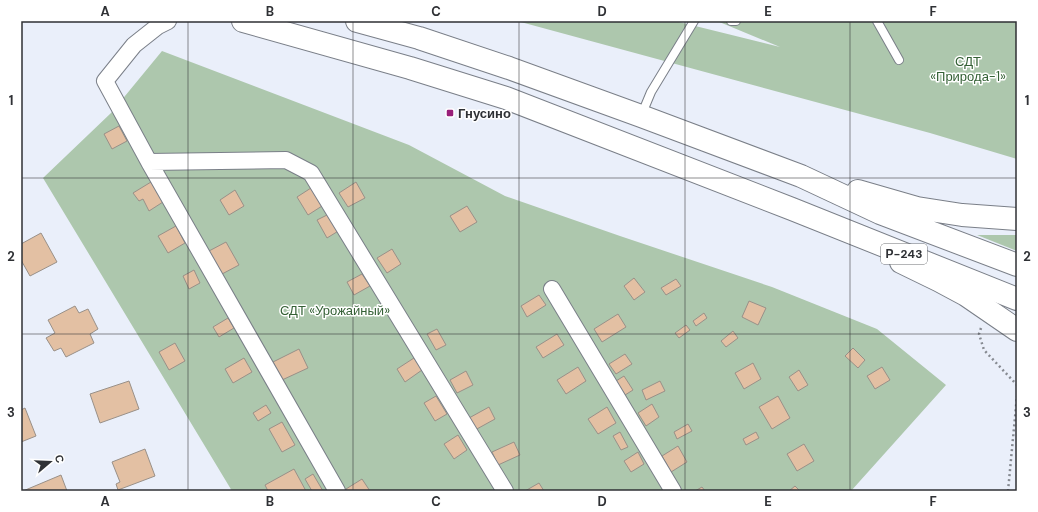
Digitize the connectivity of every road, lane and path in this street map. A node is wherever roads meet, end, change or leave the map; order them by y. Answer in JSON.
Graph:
{"nodes":[{"id":1,"x":168,"y":21,"type":"edge"},
{"id":2,"x":243,"y":21,"type":"edge"},
{"id":3,"x":357,"y":21,"type":"edge"},
{"id":4,"x":694,"y":21,"type":"edge"},
{"id":5,"x":731,"y":21,"type":"edge"},
{"id":6,"x":736,"y":21,"type":"edge"},
{"id":7,"x":878,"y":21,"type":"edge"},
{"id":8,"x":898,"y":60,"type":"dead end"},
{"id":9,"x":641,"y":116,"type":"junction"},
{"id":10,"x":149,"y":162,"type":"junction"},
{"id":11,"x":801,"y":176,"type":"junction"},
{"id":12,"x":792,"y":209,"type":"junction"},
{"id":13,"x":1017,"y":219,"type":"edge"},
{"id":14,"x":1017,"y":265,"type":"edge"},
{"id":15,"x":552,"y":289,"type":"dead end"},
{"id":16,"x":1017,"y":298,"type":"edge"},
{"id":17,"x":987,"y":309,"type":"junction"},
{"id":18,"x":1017,"y":330,"type":"edge"},
{"id":19,"x":1017,"y":385,"type":"edge"},
{"id":20,"x":1017,"y":396,"type":"edge"},
{"id":21,"x":337,"y":491,"type":"edge"},
{"id":22,"x":505,"y":491,"type":"edge"},
{"id":23,"x":673,"y":491,"type":"edge"},
{"id":24,"x":1008,"y":491,"type":"edge"}],
"edges":[{"from":1,"to":10,"type":"street"},
{"from":2,"to":12,"type":"main road"},
{"from":3,"to":9,"type":"main road"},
{"from":4,"to":9,"type":"lane"},
{"from":5,"to":6,"type":"lane"},
{"from":7,"to":8,"type":"lane"},
{"from":9,"to":11,"type":"main road"},
{"from":10,"to":21,"type":"street"},
{"from":10,"to":22,"type":"street"},
{"from":11,"to":13,"type":"main road"},
{"from":11,"to":14,"type":"main road","number":"Р-243"},
{"from":12,"to":16,"type":"main road","number":"Р-243"},
{"from":12,"to":17,"type":"main road","number":"Р-243"},
{"from":15,"to":23,"type":"street"},
{"from":17,"to":18,"type":"main road","number":"Р-243"},
{"from":17,"to":19,"type":"path"},
{"from":20,"to":24,"type":"path"}]}
